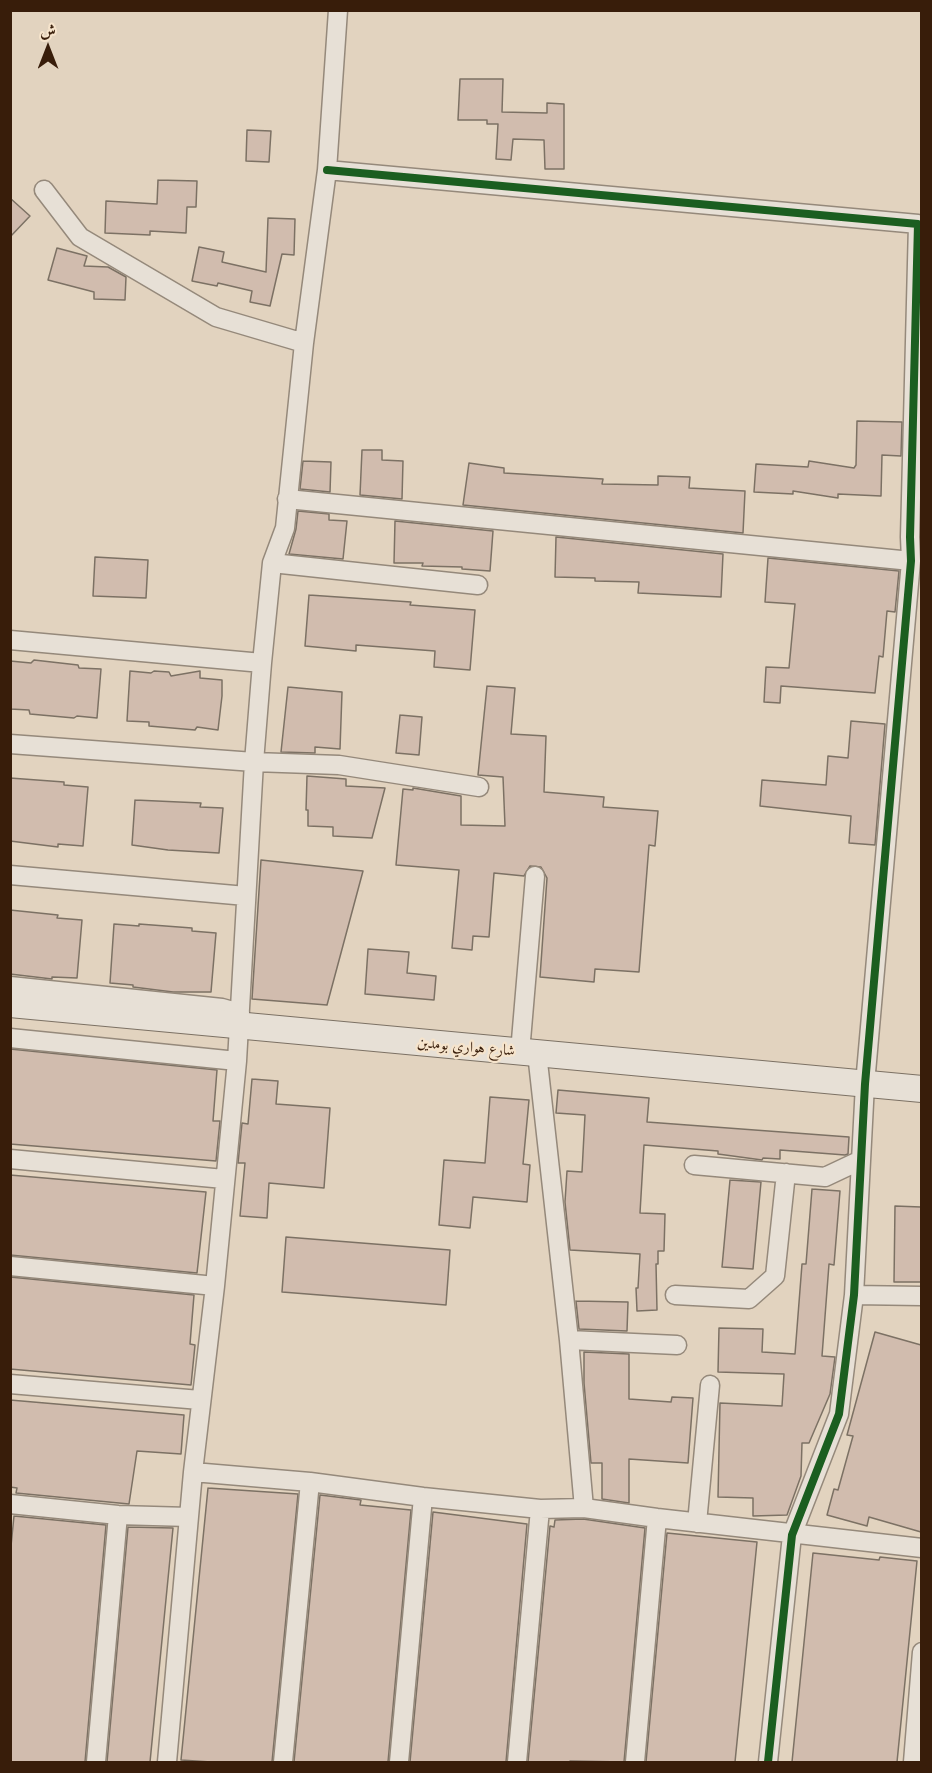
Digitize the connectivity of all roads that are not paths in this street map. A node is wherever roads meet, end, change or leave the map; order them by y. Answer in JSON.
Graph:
{"nodes":[{"id":1,"x":338,"y":10,"type":"edge"},
{"id":2,"x":327,"y":170,"type":"junction"},
{"id":3,"x":44,"y":190,"type":"dead end"},
{"id":4,"x":304,"y":343,"type":"junction"},
{"id":5,"x":287,"y":499,"type":"junction"},
{"id":6,"x":911,"y":561,"type":"junction"},
{"id":7,"x":272,"y":563,"type":"junction"},
{"id":8,"x":478,"y":585,"type":"dead end"},
{"id":9,"x":10,"y":640,"type":"edge"},
{"id":10,"x":262,"y":663,"type":"junction"},
{"id":11,"x":10,"y":744,"type":"edge"},
{"id":12,"x":254,"y":762,"type":"junction"},
{"id":13,"x":479,"y":787,"type":"dead end"},
{"id":14,"x":10,"y":875,"type":"edge"},
{"id":15,"x":535,"y":876,"type":"dead end"},
{"id":16,"x":246,"y":896,"type":"junction"},
{"id":17,"x":10,"y":986,"type":"edge"},
{"id":18,"x":10,"y":1004,"type":"edge"},
{"id":19,"x":239,"y":1019,"type":"junction"},
{"id":20,"x":10,"y":1038,"type":"edge"},
{"id":21,"x":529,"y":1053,"type":"junction"},
{"id":22,"x":237,"y":1060,"type":"junction"},
{"id":23,"x":865,"y":1084,"type":"junction"},
{"id":24,"x":921,"y":1089,"type":"edge"},
{"id":25,"x":10,"y":1159,"type":"edge"},
{"id":26,"x":861,"y":1160,"type":"junction"},
{"id":27,"x":694,"y":1165,"type":"dead end"},
{"id":28,"x":786,"y":1173,"type":"junction"},
{"id":29,"x":224,"y":1179,"type":"junction"},
{"id":30,"x":10,"y":1266,"type":"edge"},
{"id":31,"x":215,"y":1286,"type":"junction"},
{"id":32,"x":675,"y":1295,"type":"dead end"},
{"id":33,"x":854,"y":1295,"type":"junction"},
{"id":34,"x":921,"y":1296,"type":"edge"},
{"id":35,"x":569,"y":1340,"type":"junction"},
{"id":36,"x":677,"y":1344,"type":"dead end"},
{"id":37,"x":10,"y":1384,"type":"edge"},
{"id":38,"x":710,"y":1384,"type":"dead end"},
{"id":39,"x":200,"y":1400,"type":"junction"},
{"id":40,"x":193,"y":1472,"type":"junction"},
{"id":41,"x":310,"y":1482,"type":"junction"},
{"id":42,"x":423,"y":1497,"type":"junction"},
{"id":43,"x":10,"y":1504,"type":"edge"},
{"id":44,"x":584,"y":1508,"type":"junction"},
{"id":45,"x":540,"y":1509,"type":"junction"},
{"id":46,"x":118,"y":1515,"type":"junction"},
{"id":47,"x":189,"y":1517,"type":"junction"},
{"id":48,"x":657,"y":1518,"type":"junction"},
{"id":49,"x":697,"y":1523,"type":"junction"},
{"id":50,"x":792,"y":1535,"type":"junction"},
{"id":51,"x":921,"y":1548,"type":"edge"},
{"id":52,"x":921,"y":1652,"type":"edge"},
{"id":53,"x":96,"y":1762,"type":"edge"},
{"id":54,"x":167,"y":1762,"type":"edge"},
{"id":55,"x":283,"y":1762,"type":"edge"},
{"id":56,"x":399,"y":1762,"type":"edge"},
{"id":57,"x":517,"y":1762,"type":"edge"},
{"id":58,"x":636,"y":1762,"type":"edge"},
{"id":59,"x":768,"y":1762,"type":"edge"},
{"id":60,"x":913,"y":1762,"type":"edge"}],
"edges":[{"from":1,"to":2,"type":"street"},
{"from":2,"to":4,"type":"street"},
{"from":2,"to":6,"type":"street"},
{"from":3,"to":4,"type":"street"},
{"from":4,"to":5,"type":"street"},
{"from":5,"to":6,"type":"street"},
{"from":5,"to":7,"type":"street"},
{"from":6,"to":23,"type":"street"},
{"from":7,"to":8,"type":"street"},
{"from":7,"to":10,"type":"street"},
{"from":9,"to":10,"type":"street"},
{"from":10,"to":12,"type":"street"},
{"from":11,"to":12,"type":"street"},
{"from":12,"to":13,"type":"street"},
{"from":12,"to":16,"type":"street"},
{"from":14,"to":16,"type":"street"},
{"from":15,"to":21,"type":"street"},
{"from":16,"to":19,"type":"street"},
{"from":17,"to":19,"type":"street"},
{"from":18,"to":19,"type":"main road","name":"شارع هواري بومدين"},
{"from":19,"to":21,"type":"main road","name":"شارع هواري بومدين"},
{"from":19,"to":22,"type":"street"},
{"from":20,"to":22,"type":"street"},
{"from":21,"to":23,"type":"main road","name":"شارع هواري بومدين"},
{"from":21,"to":35,"type":"street"},
{"from":22,"to":29,"type":"street"},
{"from":23,"to":24,"type":"main road","name":"شارع هواري بومدين"},
{"from":23,"to":26,"type":"street"},
{"from":25,"to":29,"type":"street"},
{"from":26,"to":28,"type":"street"},
{"from":26,"to":33,"type":"street"},
{"from":27,"to":28,"type":"street"},
{"from":28,"to":32,"type":"street"},
{"from":29,"to":31,"type":"street"},
{"from":30,"to":31,"type":"street"},
{"from":31,"to":39,"type":"street"},
{"from":33,"to":34,"type":"street"},
{"from":33,"to":50,"type":"street"},
{"from":35,"to":36,"type":"street"},
{"from":35,"to":44,"type":"street"},
{"from":37,"to":39,"type":"street"},
{"from":38,"to":49,"type":"street"},
{"from":39,"to":40,"type":"street"},
{"from":40,"to":41,"type":"street"},
{"from":40,"to":47,"type":"street"},
{"from":41,"to":42,"type":"street"},
{"from":41,"to":55,"type":"street"},
{"from":42,"to":45,"type":"street"},
{"from":42,"to":56,"type":"street"},
{"from":43,"to":46,"type":"street"},
{"from":44,"to":45,"type":"street"},
{"from":44,"to":48,"type":"street"},
{"from":45,"to":57,"type":"street"},
{"from":46,"to":47,"type":"street"},
{"from":46,"to":53,"type":"street"},
{"from":47,"to":54,"type":"street"},
{"from":48,"to":49,"type":"street"},
{"from":48,"to":58,"type":"street"},
{"from":49,"to":50,"type":"street"},
{"from":50,"to":51,"type":"street"},
{"from":50,"to":59,"type":"street"},
{"from":52,"to":60,"type":"street"}]}
